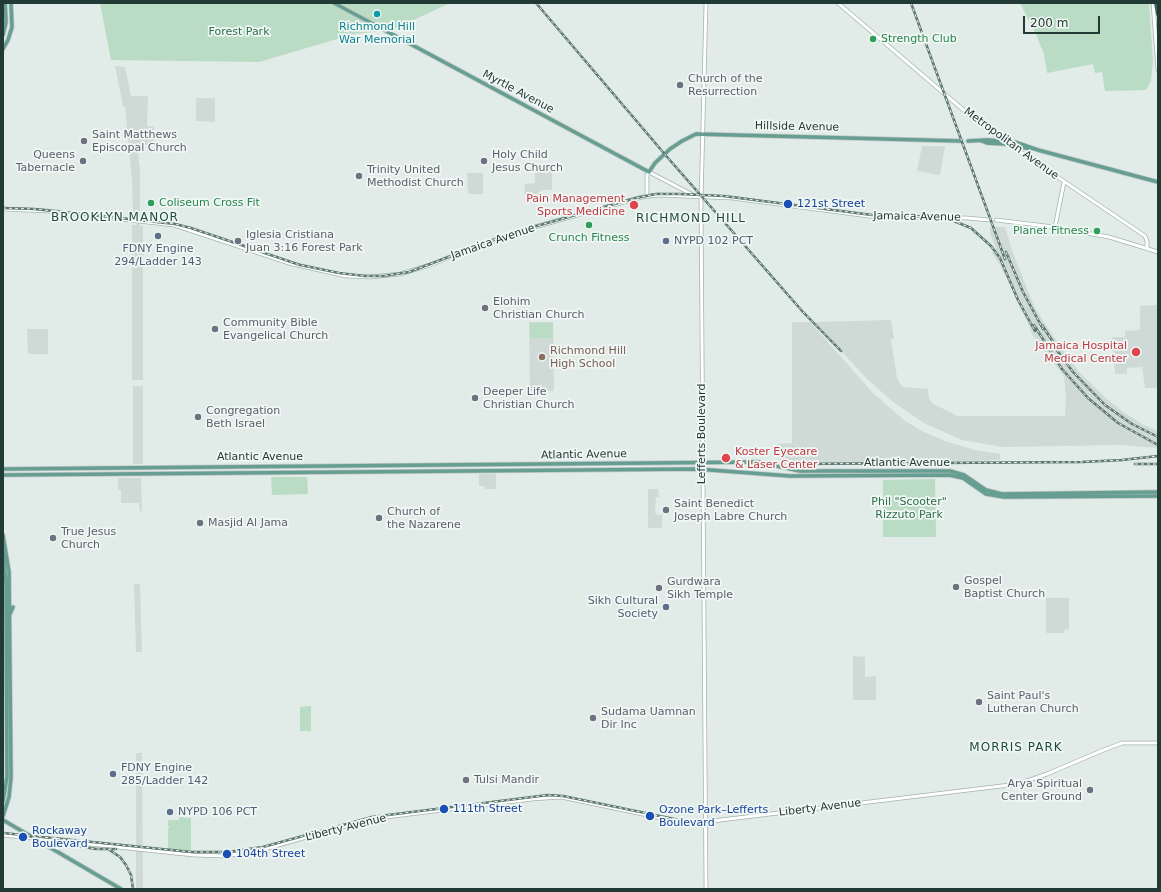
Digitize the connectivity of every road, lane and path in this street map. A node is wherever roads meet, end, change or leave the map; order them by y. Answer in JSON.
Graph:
{"nodes":[{"id":1,"x":4,"y":3,"type":"edge"},
{"id":2,"x":11,"y":3,"type":"edge"},
{"id":3,"x":334,"y":3,"type":"edge"},
{"id":4,"x":706,"y":3,"type":"edge"},
{"id":5,"x":838,"y":3,"type":"edge"},
{"id":6,"x":1155,"y":3,"type":"edge"},
{"id":7,"x":1158,"y":14,"type":"edge"},
{"id":8,"x":3,"y":35,"type":"edge"},
{"id":9,"x":3,"y":49,"type":"edge"},
{"id":10,"x":1158,"y":70,"type":"edge"},
{"id":11,"x":702,"y":134,"type":"junction"},
{"id":12,"x":961,"y":141,"type":"dead end"},
{"id":13,"x":968,"y":141,"type":"dead end"},
{"id":14,"x":981,"y":141,"type":"junction"},
{"id":15,"x":1004,"y":141,"type":"junction"},
{"id":16,"x":1009,"y":144,"type":"junction"},
{"id":17,"x":1022,"y":147,"type":"junction"},
{"id":18,"x":1034,"y":149,"type":"junction"},
{"id":19,"x":1027,"y":156,"type":"junction"},
{"id":20,"x":649,"y":172,"type":"junction"},
{"id":21,"x":1064,"y":182,"type":"junction"},
{"id":22,"x":1158,"y":182,"type":"edge"},
{"id":23,"x":680,"y":188,"type":"junction"},
{"id":24,"x":680,"y":195,"type":"junction"},
{"id":25,"x":648,"y":196,"type":"junction"},
{"id":26,"x":695,"y":196,"type":"junction"},
{"id":27,"x":701,"y":196,"type":"junction"},
{"id":28,"x":3,"y":209,"type":"edge"},
{"id":29,"x":989,"y":220,"type":"dead end"},
{"id":30,"x":996,"y":220,"type":"dead end"},
{"id":31,"x":1055,"y":227,"type":"junction"},
{"id":32,"x":1147,"y":248,"type":"junction"},
{"id":33,"x":1158,"y":252,"type":"edge"},
{"id":34,"x":703,"y":463,"type":"junction"},
{"id":35,"x":3,"y":469,"type":"edge"},
{"id":36,"x":703,"y":470,"type":"junction"},
{"id":37,"x":3,"y":475,"type":"edge"},
{"id":38,"x":1158,"y":492,"type":"edge"},
{"id":39,"x":1158,"y":496,"type":"edge"},
{"id":40,"x":3,"y":535,"type":"edge"},
{"id":41,"x":3,"y":553,"type":"edge"},
{"id":42,"x":14,"y":607,"type":"dead end"},
{"id":43,"x":10,"y":614,"type":"junction"},
{"id":44,"x":6,"y":670,"type":"junction"},
{"id":45,"x":3,"y":680,"type":"edge"},
{"id":46,"x":1158,"y":743,"type":"edge"},
{"id":47,"x":3,"y":802,"type":"edge"},
{"id":48,"x":3,"y":816,"type":"edge"},
{"id":49,"x":3,"y":820,"type":"edge"},
{"id":50,"x":706,"y":822,"type":"junction"},
{"id":51,"x":3,"y":835,"type":"edge"},
{"id":52,"x":32,"y":838,"type":"junction"},
{"id":53,"x":58,"y":840,"type":"junction"},
{"id":54,"x":57,"y":852,"type":"junction"},
{"id":55,"x":121,"y":889,"type":"edge"},
{"id":56,"x":706,"y":889,"type":"edge"}],
"edges":[{"from":1,"to":8,"type":"main road"},
{"from":2,"to":9,"type":"main road"},
{"from":3,"to":20,"type":"main road","name":"Myrtle Avenue"},
{"from":4,"to":11,"type":"street","name":"Lefferts Boulevard"},
{"from":5,"to":15,"type":"street","name":"Metropolitan Avenue"},
{"from":6,"to":7,"type":"highway"},
{"from":6,"to":10,"type":"street"},
{"from":11,"to":12,"type":"main road","name":"Hillside Avenue"},
{"from":11,"to":20,"type":"main road","name":"Hillside Avenue"},
{"from":11,"to":27,"type":"street","name":"Lefferts Boulevard"},
{"from":13,"to":14,"type":"main road"},
{"from":14,"to":15,"type":"main road"},
{"from":14,"to":16,"type":"main road"},
{"from":15,"to":16,"type":"street","name":"Metropolitan Avenue"},
{"from":15,"to":18,"type":"main road"},
{"from":16,"to":17,"type":"main road"},
{"from":16,"to":19,"type":"street","name":"Metropolitan Avenue"},
{"from":17,"to":18,"type":"main road"},
{"from":17,"to":19,"type":"street"},
{"from":18,"to":22,"type":"main road"},
{"from":19,"to":21,"type":"street","name":"Metropolitan Avenue"},
{"from":20,"to":23,"type":"street","name":"Myrtle Avenue"},
{"from":20,"to":25,"type":"street"},
{"from":21,"to":31,"type":"street"},
{"from":21,"to":32,"type":"street","name":"Metropolitan Avenue"},
{"from":23,"to":24,"type":"street"},
{"from":23,"to":26,"type":"street","name":"Myrtle Avenue"},
{"from":24,"to":25,"type":"street","name":"Jamaica Avenue"},
{"from":24,"to":26,"type":"street","name":"Jamaica Avenue"},
{"from":25,"to":28,"type":"street","name":"Jamaica Avenue"},
{"from":26,"to":27,"type":"street","name":"Jamaica Avenue"},
{"from":27,"to":29,"type":"street","name":"Jamaica Avenue"},
{"from":27,"to":34,"type":"street","name":"Lefferts Boulevard"},
{"from":30,"to":31,"type":"street"},
{"from":31,"to":32,"type":"street"},
{"from":32,"to":33,"type":"street"},
{"from":34,"to":35,"type":"main road","name":"Atlantic Avenue"},
{"from":34,"to":36,"type":"street","name":"Lefferts Boulevard"},
{"from":34,"to":38,"type":"main road","name":"Atlantic Avenue"},
{"from":36,"to":37,"type":"main road","name":"Atlantic Avenue"},
{"from":36,"to":39,"type":"main road","name":"Atlantic Avenue"},
{"from":36,"to":50,"type":"street","name":"Lefferts Boulevard"},
{"from":40,"to":43,"type":"main road"},
{"from":41,"to":44,"type":"main road"},
{"from":42,"to":43,"type":"main road"},
{"from":43,"to":48,"type":"main road"},
{"from":44,"to":45,"type":"main road"},
{"from":44,"to":47,"type":"main road"},
{"from":46,"to":50,"type":"street","name":"Liberty Avenue"},
{"from":49,"to":52,"type":"main road"},
{"from":50,"to":53,"type":"street","name":"Liberty Avenue"},
{"from":50,"to":56,"type":"street","name":"Lefferts Boulevard"},
{"from":51,"to":52,"type":"street","name":"Liberty Avenue"},
{"from":52,"to":53,"type":"street","name":"Liberty Avenue"},
{"from":52,"to":54,"type":"main road"},
{"from":53,"to":54,"type":"street"},
{"from":54,"to":55,"type":"main road"}]}
